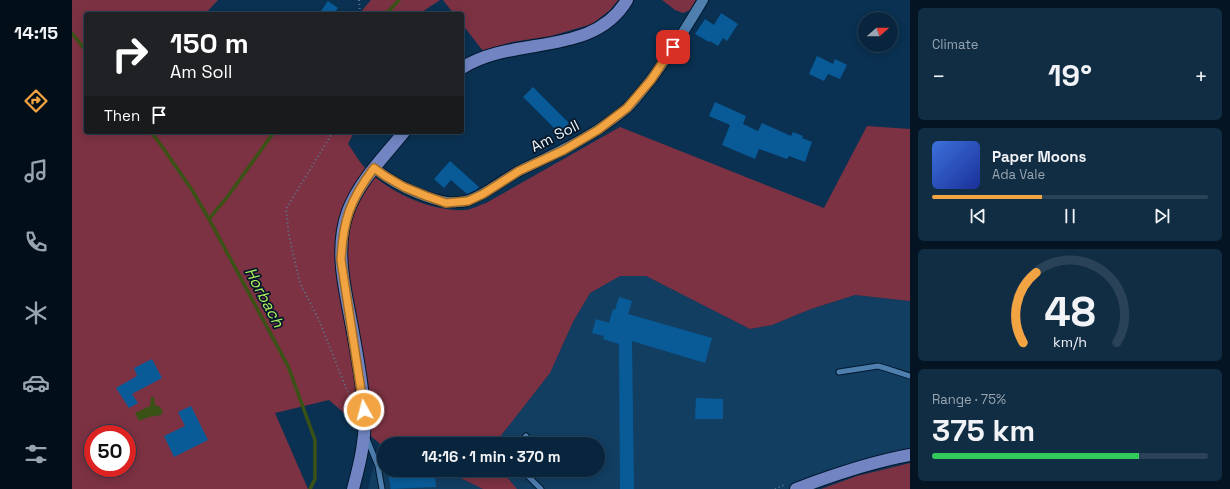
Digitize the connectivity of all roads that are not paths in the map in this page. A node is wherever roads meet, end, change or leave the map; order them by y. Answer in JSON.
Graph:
{"nodes":[{"id":1,"x":627,"y":0,"type":"edge"},
{"id":2,"x":702,"y":0,"type":"edge"},
{"id":3,"x":464,"y":67,"type":"edge"},
{"id":4,"x":402,"y":134,"type":"edge"},
{"id":5,"x":374,"y":168,"type":"junction"},
{"id":6,"x":839,"y":372,"type":"dead end"},
{"id":7,"x":910,"y":376,"type":"edge"},
{"id":8,"x":364,"y":432,"type":"junction"},
{"id":9,"x":910,"y":455,"type":"edge"},
{"id":10,"x":529,"y":477,"type":"edge"},
{"id":11,"x":353,"y":489,"type":"edge"},
{"id":12,"x":382,"y":489,"type":"edge"},
{"id":13,"x":540,"y":489,"type":"edge"},
{"id":14,"x":796,"y":489,"type":"edge"}],
"edges":[{"from":1,"to":3,"type":"main road"},
{"from":2,"to":5,"type":"street","name":"Am Soll"},
{"from":4,"to":5,"type":"main road"},
{"from":5,"to":8,"type":"main road"},
{"from":6,"to":7,"type":"lane"},
{"from":8,"to":11,"type":"main road"},
{"from":8,"to":12,"type":"lane"},
{"from":9,"to":14,"type":"main road"},
{"from":10,"to":13,"type":"lane"}]}
